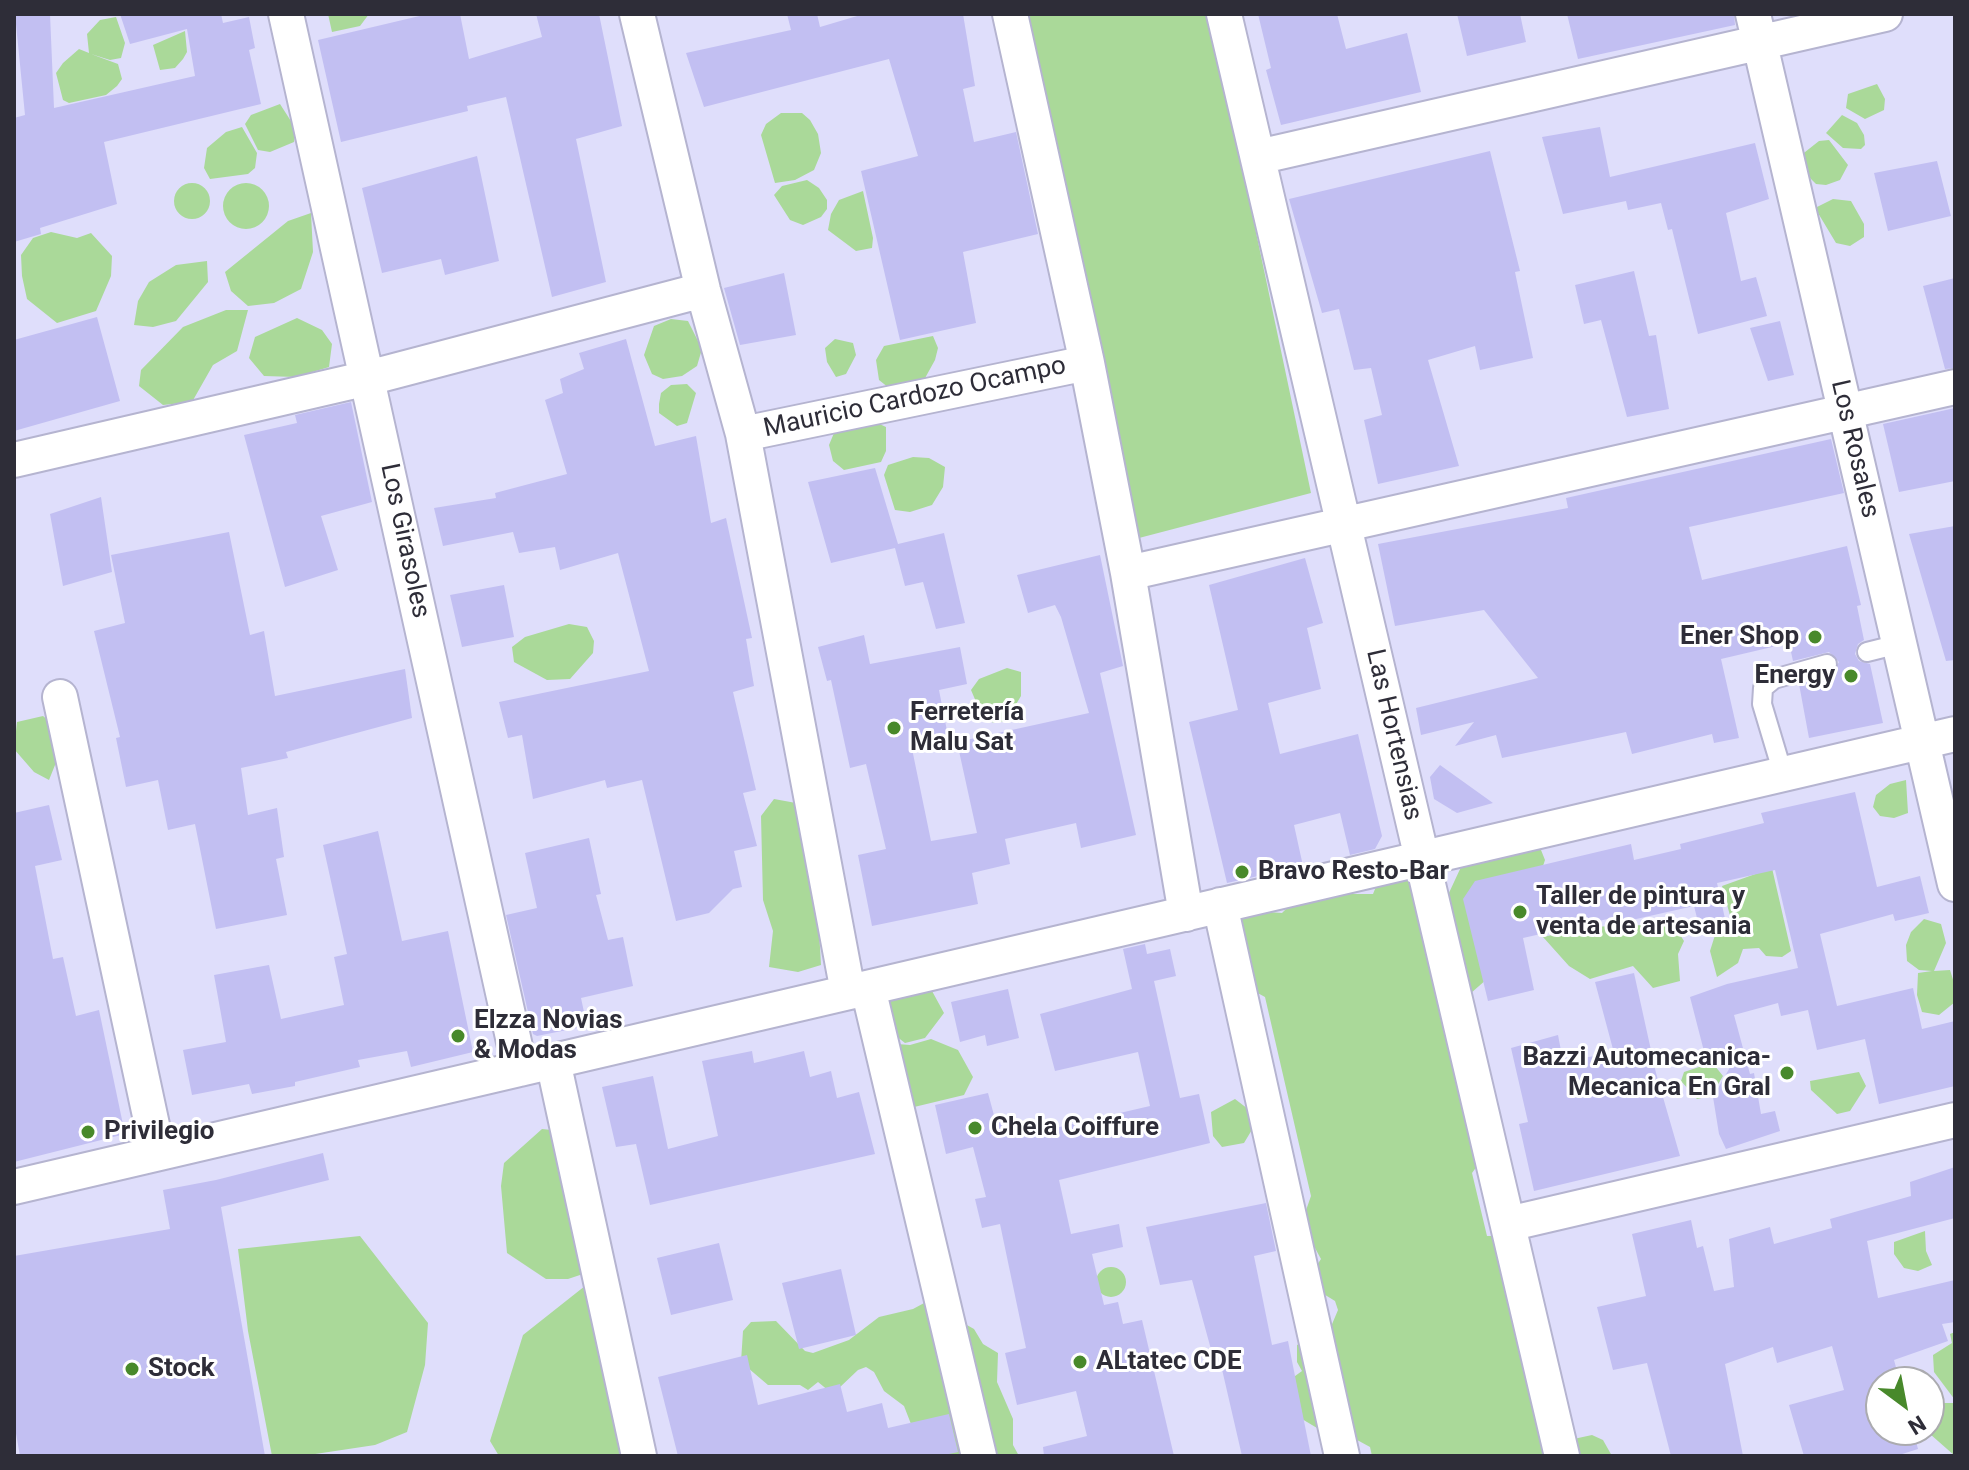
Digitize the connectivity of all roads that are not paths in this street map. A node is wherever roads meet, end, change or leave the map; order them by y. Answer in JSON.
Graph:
{"nodes":[{"id":1,"x":286,"y":14,"type":"edge"},
{"id":2,"x":637,"y":14,"type":"edge"},
{"id":3,"x":1010,"y":14,"type":"edge"},
{"id":4,"x":1224,"y":14,"type":"edge"},
{"id":5,"x":1885,"y":14,"type":"edge"},
{"id":6,"x":1757,"y":28,"type":"edge"},
{"id":7,"x":1258,"y":157,"type":"junction"},
{"id":8,"x":703,"y":290,"type":"junction"},
{"id":9,"x":1087,"y":363,"type":"junction"},
{"id":10,"x":368,"y":378,"type":"junction"},
{"id":11,"x":1955,"y":387,"type":"edge"},
{"id":12,"x":1845,"y":411,"type":"junction"},
{"id":13,"x":743,"y":434,"type":"junction"},
{"id":14,"x":14,"y":460,"type":"edge"},
{"id":15,"x":1344,"y":524,"type":"junction"},
{"id":16,"x":1128,"y":573,"type":"junction"},
{"id":17,"x":1827,"y":664,"type":"dead end"},
{"id":18,"x":60,"y":697,"type":"dead end"},
{"id":19,"x":1955,"y":734,"type":"edge"},
{"id":20,"x":1922,"y":742,"type":"junction"},
{"id":21,"x":1783,"y":774,"type":"junction"},
{"id":22,"x":1422,"y":859,"type":"junction"},
{"id":23,"x":1955,"y":884,"type":"edge"},
{"id":24,"x":1220,"y":905,"type":"junction"},
{"id":25,"x":1186,"y":914,"type":"junction"},
{"id":26,"x":858,"y":990,"type":"junction"},
{"id":27,"x":536,"y":1065,"type":"junction"},
{"id":28,"x":1955,"y":1120,"type":"edge"},
{"id":29,"x":158,"y":1153,"type":"junction"},
{"id":30,"x":14,"y":1187,"type":"edge"},
{"id":31,"x":1508,"y":1224,"type":"junction"},
{"id":32,"x":639,"y":1456,"type":"edge"},
{"id":33,"x":979,"y":1456,"type":"edge"},
{"id":34,"x":1342,"y":1456,"type":"edge"},
{"id":35,"x":1562,"y":1456,"type":"edge"}],
"edges":[{"from":1,"to":10,"type":"street","name":"Los Girasoles"},
{"from":2,"to":8,"type":"street"},
{"from":3,"to":9,"type":"street"},
{"from":4,"to":7,"type":"street","name":"Las Hortensias"},
{"from":5,"to":6,"type":"street"},
{"from":6,"to":7,"type":"street"},
{"from":6,"to":12,"type":"street","name":"Los Rosales"},
{"from":7,"to":15,"type":"street","name":"Las Hortensias"},
{"from":8,"to":10,"type":"street"},
{"from":8,"to":13,"type":"street"},
{"from":9,"to":13,"type":"street","name":"Mauricio Cardozo Ocampo"},
{"from":9,"to":16,"type":"street"},
{"from":10,"to":14,"type":"street"},
{"from":10,"to":27,"type":"street","name":"Los Girasoles"},
{"from":11,"to":12,"type":"street"},
{"from":12,"to":15,"type":"street"},
{"from":12,"to":20,"type":"street","name":"Los Rosales"},
{"from":13,"to":26,"type":"street"},
{"from":15,"to":16,"type":"street"},
{"from":15,"to":22,"type":"street","name":"Las Hortensias"},
{"from":16,"to":25,"type":"street"},
{"from":17,"to":21,"type":"lane"},
{"from":18,"to":29,"type":"street"},
{"from":19,"to":20,"type":"street"},
{"from":20,"to":21,"type":"street"},
{"from":20,"to":23,"type":"street","name":"Los Rosales"},
{"from":21,"to":22,"type":"street"},
{"from":22,"to":24,"type":"street"},
{"from":22,"to":31,"type":"street","name":"Las Hortensias"},
{"from":24,"to":25,"type":"street"},
{"from":24,"to":34,"type":"street"},
{"from":25,"to":26,"type":"street"},
{"from":26,"to":27,"type":"street"},
{"from":26,"to":33,"type":"street"},
{"from":27,"to":29,"type":"street"},
{"from":27,"to":32,"type":"street","name":"Los Girasoles"},
{"from":28,"to":31,"type":"street"},
{"from":29,"to":30,"type":"street"},
{"from":31,"to":35,"type":"street","name":"Las Hortensias"}]}
